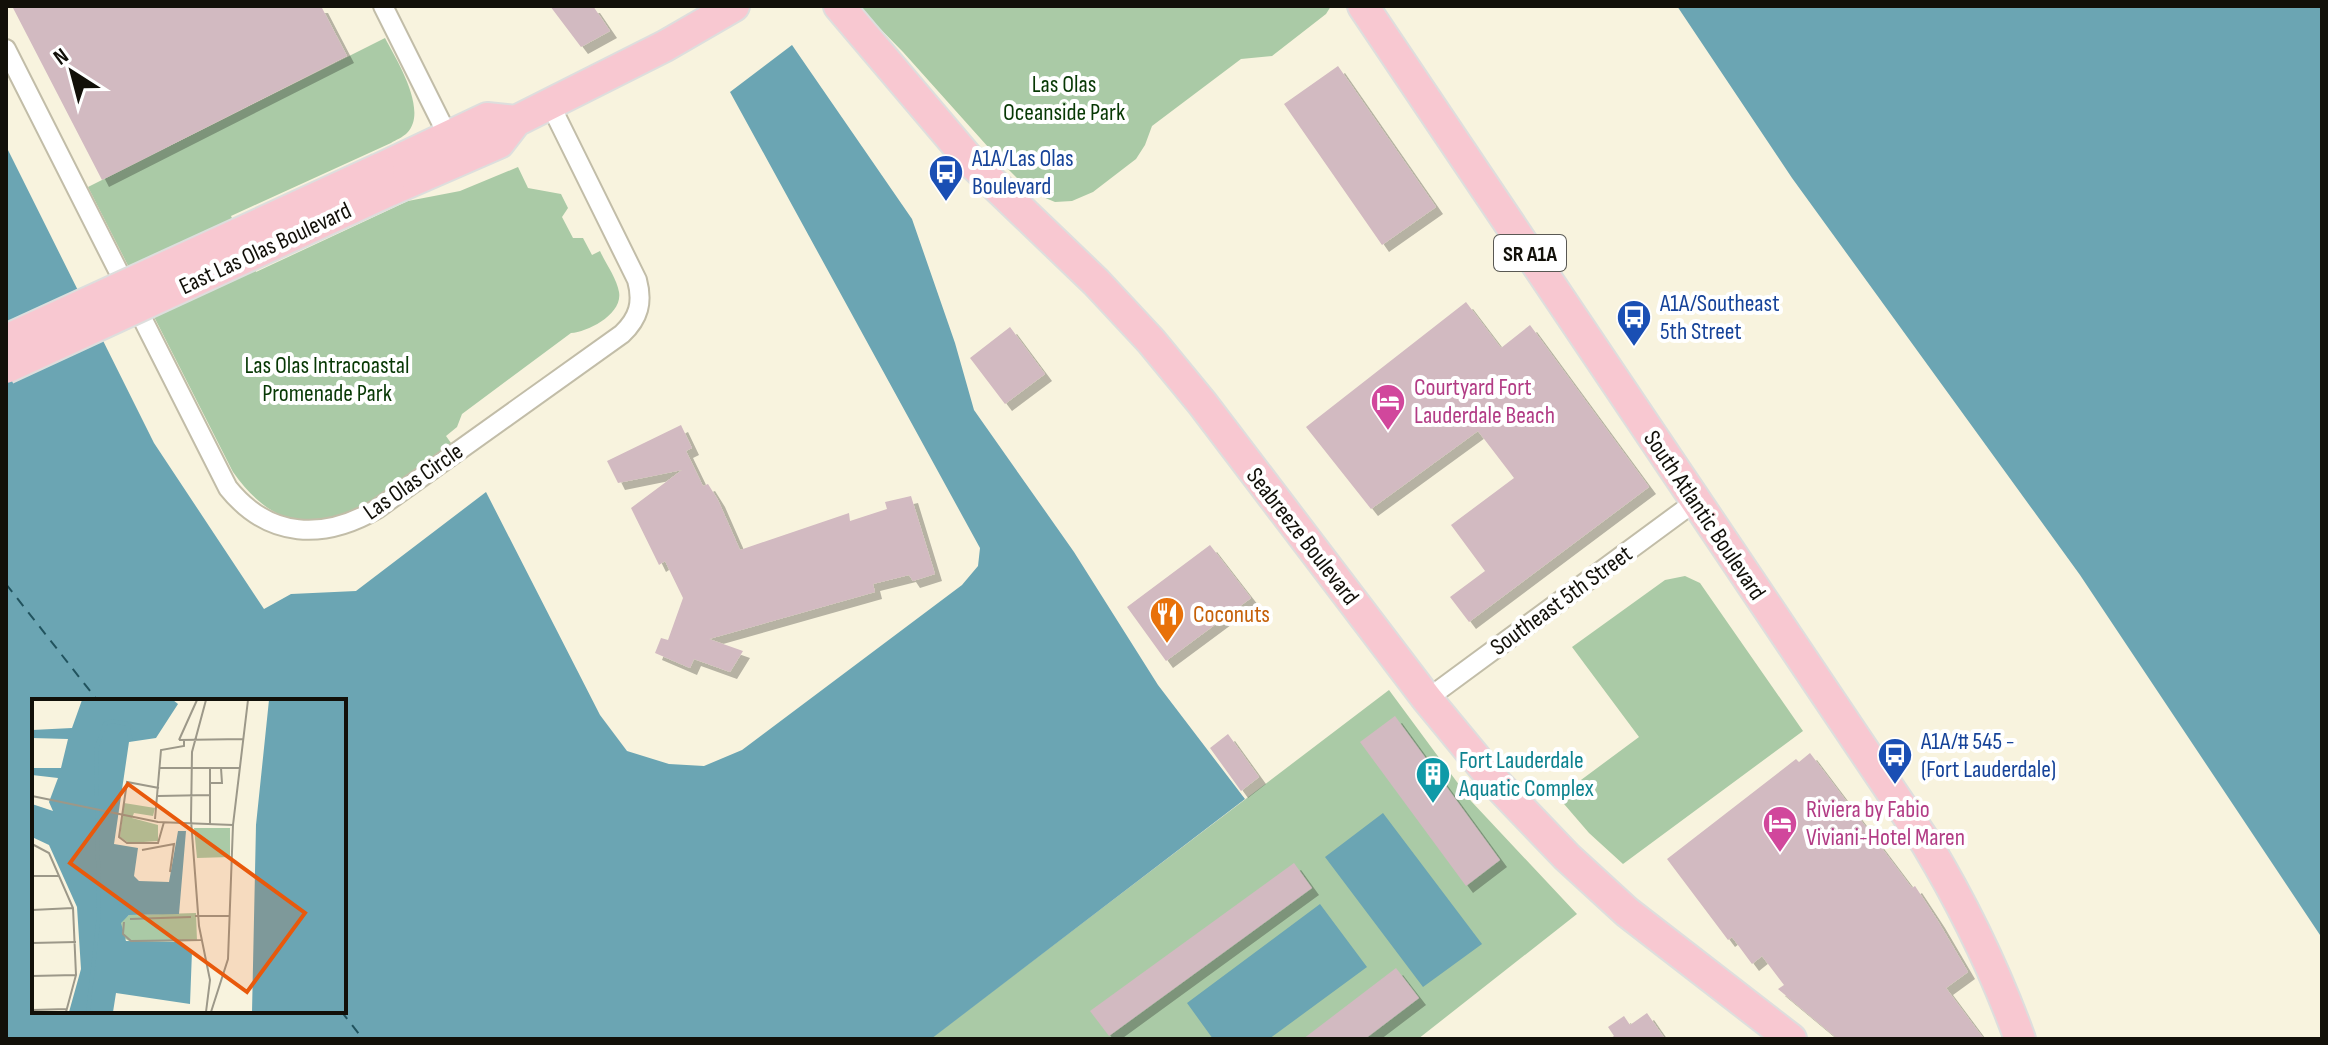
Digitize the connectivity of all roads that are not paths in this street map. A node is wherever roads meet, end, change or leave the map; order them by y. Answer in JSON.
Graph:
{"nodes":[{"id":1,"x":383,"y":6,"type":"edge"},
{"id":2,"x":734,"y":6,"type":"edge"},
{"id":3,"x":839,"y":6,"type":"edge"},
{"id":4,"x":1363,"y":6,"type":"edge"},
{"id":5,"x":6,"y":49,"type":"edge"},
{"id":6,"x":550,"y":104,"type":"junction"},
{"id":7,"x":516,"y":121,"type":"junction"},
{"id":8,"x":448,"y":136,"type":"junction"},
{"id":9,"x":384,"y":180,"type":"junction"},
{"id":10,"x":6,"y":340,"type":"edge"},
{"id":11,"x":6,"y":368,"type":"edge"},
{"id":12,"x":1696,"y":501,"type":"junction"},
{"id":13,"x":1427,"y":699,"type":"junction"},
{"id":14,"x":1791,"y":1039,"type":"edge"},
{"id":15,"x":2020,"y":1039,"type":"edge"}],
"edges":[{"from":1,"to":8,"type":"street"},
{"from":2,"to":6,"type":"main road","name":"East Las Olas Boulevard"},
{"from":3,"to":13,"type":"main road","name":"Seabreeze Boulevard"},
{"from":4,"to":12,"type":"main road","name":"South Atlantic Boulevard","number":"SR A1A"},
{"from":5,"to":6,"type":"street","name":"Las Olas Circle"},
{"from":6,"to":7,"type":"main road","name":"East Las Olas Boulevard"},
{"from":7,"to":8,"type":"main road","name":"East Las Olas Boulevard"},
{"from":7,"to":9,"type":"main road","name":"East Las Olas Boulevard"},
{"from":8,"to":9,"type":"main road","name":"East Las Olas Boulevard"},
{"from":9,"to":10,"type":"main road","name":"East Las Olas Boulevard","bridge":true},
{"from":9,"to":11,"type":"main road","name":"East Las Olas Boulevard","bridge":true},
{"from":12,"to":13,"type":"street","name":"Southeast 5th Street"},
{"from":12,"to":15,"type":"main road","name":"South Atlantic Boulevard","number":"SR A1A"},
{"from":13,"to":14,"type":"main road","name":"Seabreeze Boulevard"}]}
